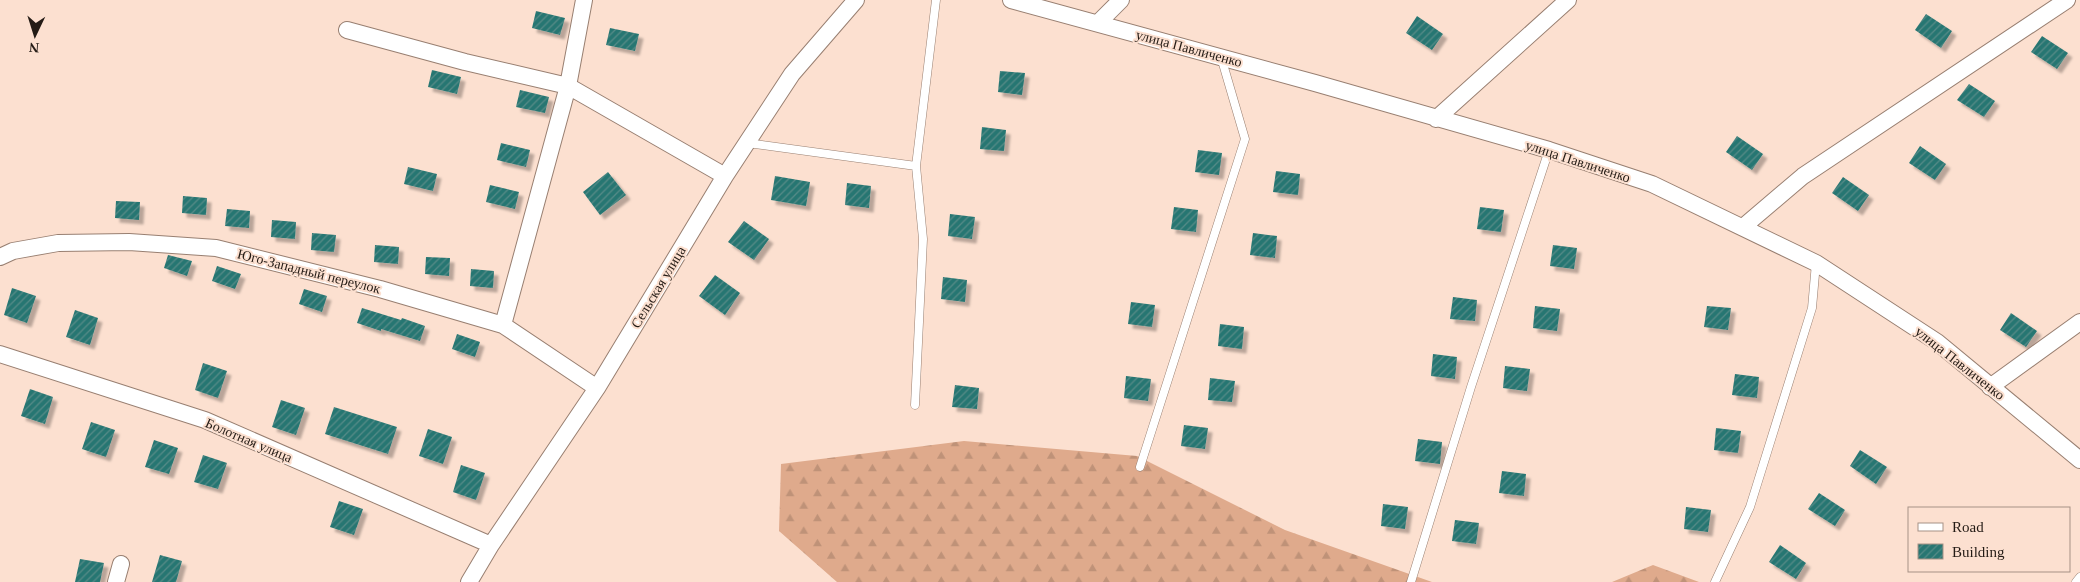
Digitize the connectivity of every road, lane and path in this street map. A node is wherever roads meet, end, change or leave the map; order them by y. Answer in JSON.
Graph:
{"nodes":[{"id":1,"x":584,"y":0,"type":"edge"},
{"id":2,"x":856,"y":0,"type":"edge"},
{"id":3,"x":936,"y":0,"type":"edge"},
{"id":4,"x":1011,"y":0,"type":"edge"},
{"id":5,"x":1120,"y":0,"type":"edge"},
{"id":6,"x":1568,"y":0,"type":"edge"},
{"id":7,"x":2067,"y":0,"type":"edge"},
{"id":8,"x":1098,"y":24,"type":"junction"},
{"id":9,"x":347,"y":30,"type":"dead end"},
{"id":10,"x":1220,"y":57,"type":"junction"},
{"id":11,"x":568,"y":86,"type":"junction"},
{"id":12,"x":1436,"y":119,"type":"junction"},
{"id":13,"x":747,"y":144,"type":"junction"},
{"id":14,"x":1549,"y":150,"type":"junction"},
{"id":15,"x":916,"y":166,"type":"junction"},
{"id":16,"x":726,"y":176,"type":"junction"},
{"id":17,"x":1743,"y":227,"type":"junction"},
{"id":18,"x":0,"y":257,"type":"edge"},
{"id":19,"x":1816,"y":263,"type":"junction"},
{"id":20,"x":2080,"y":322,"type":"edge"},
{"id":21,"x":502,"y":325,"type":"junction"},
{"id":22,"x":0,"y":354,"type":"edge"},
{"id":23,"x":1990,"y":386,"type":"junction"},
{"id":24,"x":597,"y":388,"type":"junction"},
{"id":25,"x":915,"y":404,"type":"dead end"},
{"id":26,"x":2080,"y":460,"type":"edge"},
{"id":27,"x":1140,"y":467,"type":"dead end"},
{"id":28,"x":491,"y":545,"type":"junction"},
{"id":29,"x":121,"y":564,"type":"dead end"},
{"id":30,"x":2080,"y":578,"type":"edge"},
{"id":31,"x":116,"y":582,"type":"edge"},
{"id":32,"x":469,"y":582,"type":"edge"},
{"id":33,"x":1411,"y":582,"type":"edge"},
{"id":34,"x":1715,"y":582,"type":"edge"},
{"id":35,"x":2076,"y":582,"type":"edge"}],
"edges":[{"from":1,"to":11,"type":"street"},
{"from":2,"to":13,"type":"street","name":"Сельская улица"},
{"from":3,"to":15,"type":"lane"},
{"from":4,"to":8,"type":"street","name":"улица Павличенко"},
{"from":5,"to":8,"type":"street"},
{"from":6,"to":12,"type":"street"},
{"from":7,"to":17,"type":"street"},
{"from":8,"to":10,"type":"street","name":"улица Павличенко"},
{"from":9,"to":11,"type":"street"},
{"from":10,"to":12,"type":"street","name":"улица Павличенко"},
{"from":10,"to":27,"type":"lane"},
{"from":11,"to":16,"type":"street"},
{"from":11,"to":21,"type":"street"},
{"from":12,"to":14,"type":"street","name":"улица Павличенко"},
{"from":13,"to":15,"type":"lane"},
{"from":13,"to":16,"type":"street","name":"Сельская улица"},
{"from":14,"to":17,"type":"street","name":"улица Павличенко"},
{"from":14,"to":33,"type":"lane"},
{"from":15,"to":25,"type":"lane"},
{"from":16,"to":24,"type":"street","name":"Сельская улица"},
{"from":17,"to":19,"type":"street","name":"улица Павличенко"},
{"from":18,"to":21,"type":"street","name":"Юго-Западный переулок"},
{"from":19,"to":23,"type":"street","name":"улица Павличенко"},
{"from":19,"to":34,"type":"lane"},
{"from":20,"to":23,"type":"street"},
{"from":21,"to":24,"type":"street","name":"Юго-Западный переулок"},
{"from":22,"to":28,"type":"street","name":"Болотная улица"},
{"from":23,"to":26,"type":"street","name":"улица Павличенко"},
{"from":24,"to":28,"type":"street","name":"Сельская улица"},
{"from":28,"to":32,"type":"street","name":"Сельская улица"},
{"from":29,"to":31,"type":"street"},
{"from":30,"to":35,"type":"lane"}]}
